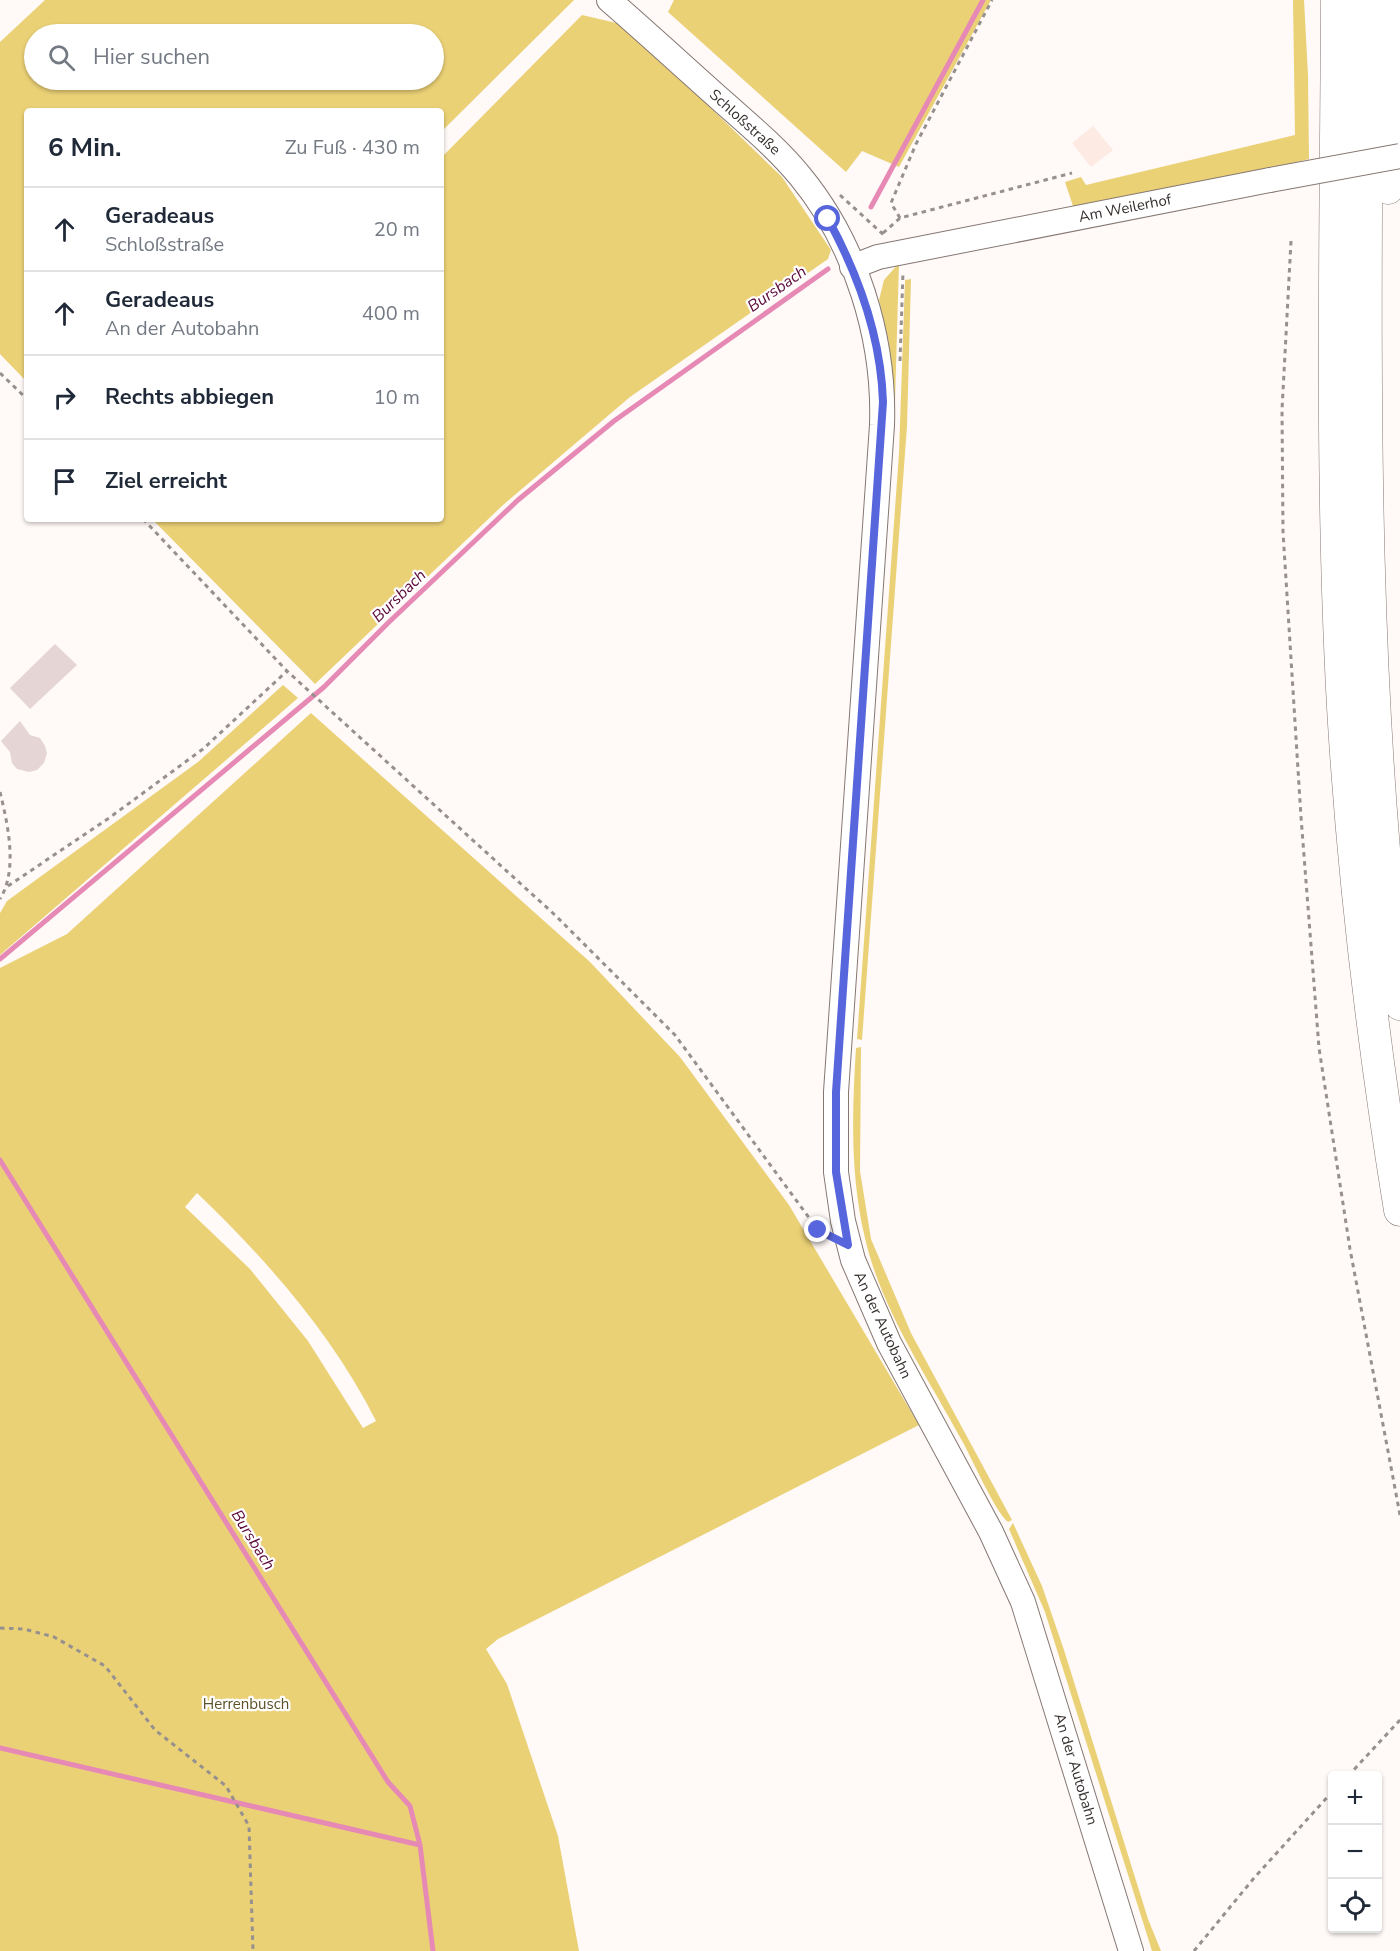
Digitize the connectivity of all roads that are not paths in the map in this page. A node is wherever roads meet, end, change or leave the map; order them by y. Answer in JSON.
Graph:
{"nodes":[{"id":1,"x":609,"y":0,"type":"edge"},
{"id":2,"x":1344,"y":0,"type":"edge"},
{"id":3,"x":1399,"y":0,"type":"edge"},
{"id":4,"x":1400,"y":156,"type":"edge"},
{"id":5,"x":852,"y":267,"type":"junction"},
{"id":6,"x":1367,"y":437,"type":"junction"},
{"id":7,"x":1400,"y":1004,"type":"edge"},
{"id":8,"x":1400,"y":1210,"type":"edge"},
{"id":9,"x":1131,"y":1951,"type":"edge"}],
"edges":[{"from":1,"to":5,"type":"main road","name":"Schloßstraße"},
{"from":2,"to":6,"type":"highway"},
{"from":2,"to":8,"type":"highway"},
{"from":3,"to":6,"type":"highway"},
{"from":4,"to":5,"type":"main road","name":"Am Weilerhof","bridge":true},
{"from":5,"to":9,"type":"main road","name":"An der Autobahn"},
{"from":6,"to":7,"type":"highway"}]}
